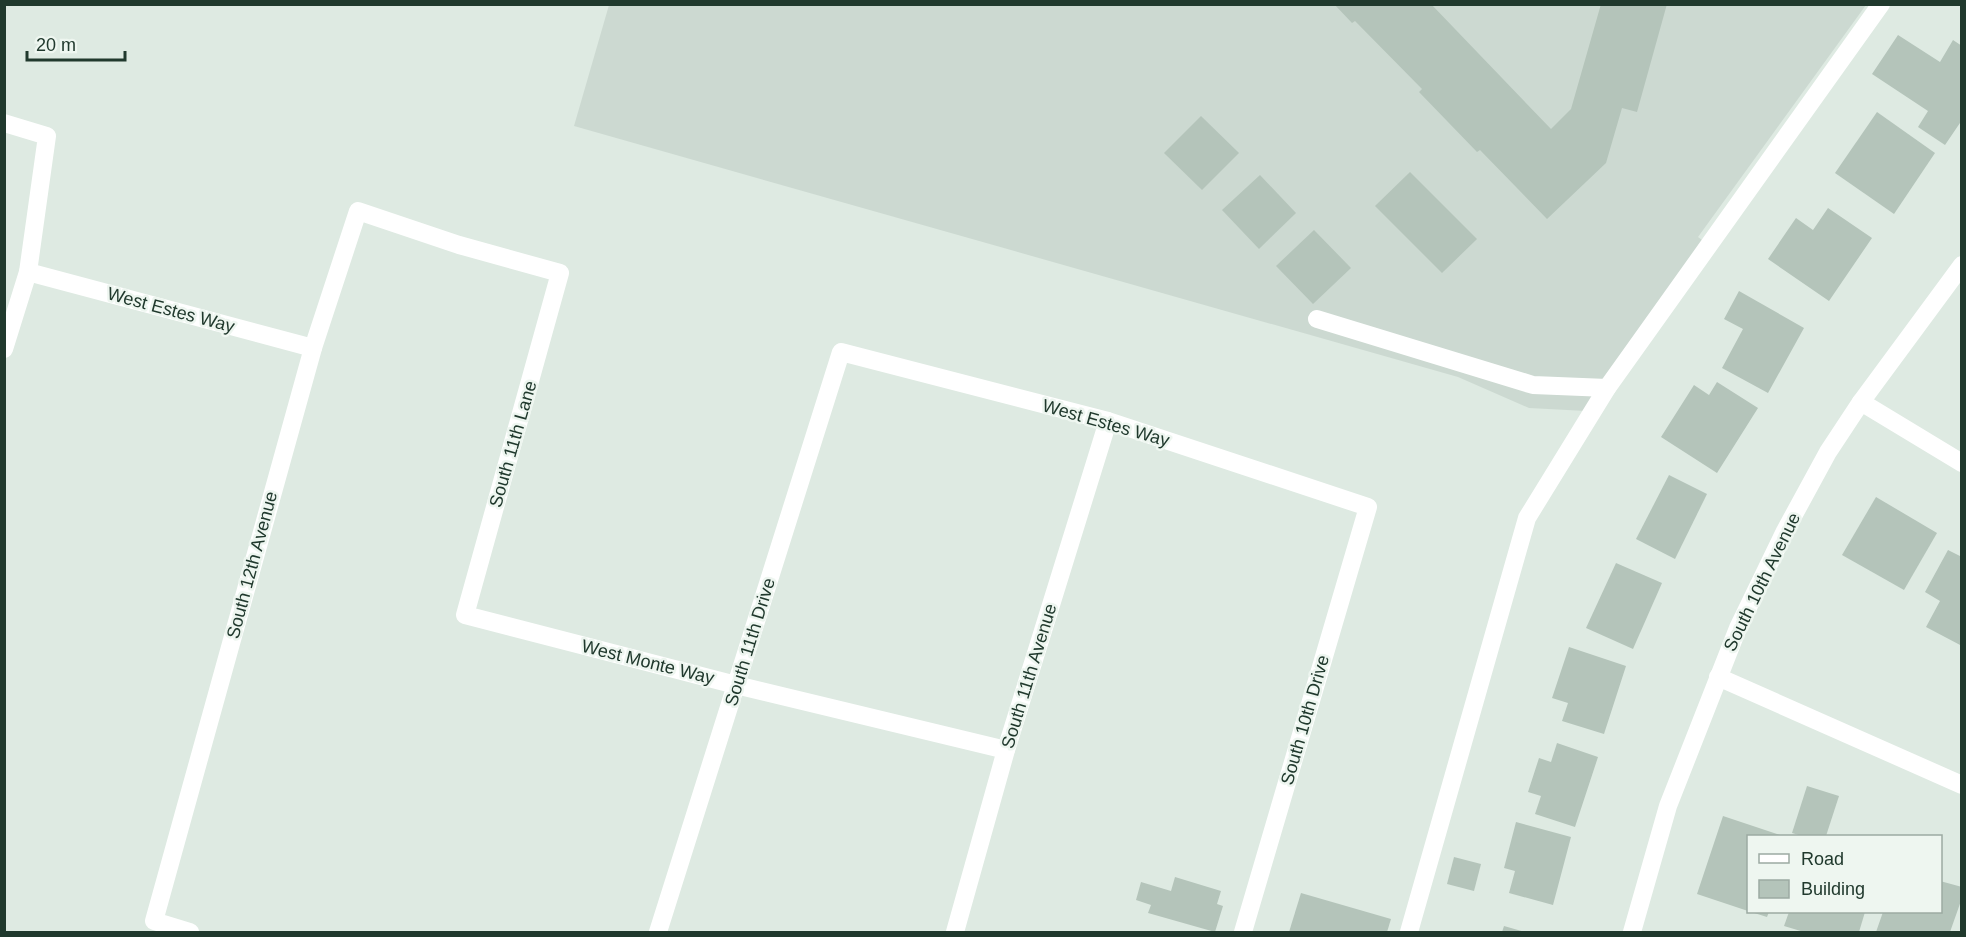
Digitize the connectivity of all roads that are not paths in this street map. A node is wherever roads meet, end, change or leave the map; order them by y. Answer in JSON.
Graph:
{"nodes":[{"id":1,"x":1881,"y":4,"type":"edge"},
{"id":2,"x":4,"y":123,"type":"edge"},
{"id":3,"x":358,"y":211,"type":"joint"},
{"id":4,"x":1962,"y":265,"type":"edge"},
{"id":5,"x":28,"y":272,"type":"junction"},
{"id":6,"x":1317,"y":319,"type":"dead end"},
{"id":7,"x":313,"y":348,"type":"junction"},
{"id":8,"x":4,"y":350,"type":"edge"},
{"id":9,"x":840,"y":352,"type":"joint"},
{"id":10,"x":1607,"y":388,"type":"junction"},
{"id":11,"x":1860,"y":402,"type":"junction"},
{"id":12,"x":1108,"y":421,"type":"junction"},
{"id":13,"x":1962,"y":463,"type":"edge"},
{"id":14,"x":1368,"y":507,"type":"joint"},
{"id":15,"x":465,"y":615,"type":"joint"},
{"id":16,"x":1718,"y":677,"type":"junction"},
{"id":17,"x":736,"y":685,"type":"junction"},
{"id":18,"x":1006,"y":750,"type":"junction"},
{"id":19,"x":1962,"y":785,"type":"edge"},
{"id":20,"x":190,"y":933,"type":"edge"},
{"id":21,"x":658,"y":933,"type":"edge"},
{"id":22,"x":955,"y":933,"type":"edge"},
{"id":23,"x":1243,"y":933,"type":"edge"},
{"id":24,"x":1409,"y":933,"type":"edge"},
{"id":25,"x":1632,"y":933,"type":"edge"}],
"edges":[{"from":1,"to":10,"type":"street"},
{"from":2,"to":5,"type":"street"},
{"from":3,"to":7,"type":"street","name":"South 12th Avenue"},
{"from":3,"to":15,"type":"street","name":"South 11th Lane"},
{"from":4,"to":11,"type":"street","name":"South 10th Avenue"},
{"from":5,"to":7,"type":"street","name":"West Estes Way"},
{"from":5,"to":8,"type":"street"},
{"from":6,"to":10,"type":"street"},
{"from":7,"to":20,"type":"street","name":"South 12th Avenue"},
{"from":9,"to":12,"type":"street","name":"West Estes Way"},
{"from":9,"to":17,"type":"street","name":"South 11th Drive"},
{"from":10,"to":24,"type":"street"},
{"from":11,"to":13,"type":"street"},
{"from":11,"to":16,"type":"street","name":"South 10th Avenue"},
{"from":12,"to":14,"type":"street","name":"West Estes Way"},
{"from":12,"to":18,"type":"street","name":"South 11th Avenue"},
{"from":14,"to":23,"type":"street","name":"South 10th Drive"},
{"from":15,"to":17,"type":"street","name":"West Monte Way"},
{"from":16,"to":19,"type":"street"},
{"from":16,"to":25,"type":"street","name":"South 10th Avenue"},
{"from":17,"to":18,"type":"street","name":"West Monte Way"},
{"from":17,"to":21,"type":"street","name":"South 11th Drive"},
{"from":18,"to":22,"type":"street","name":"South 11th Avenue"}]}
